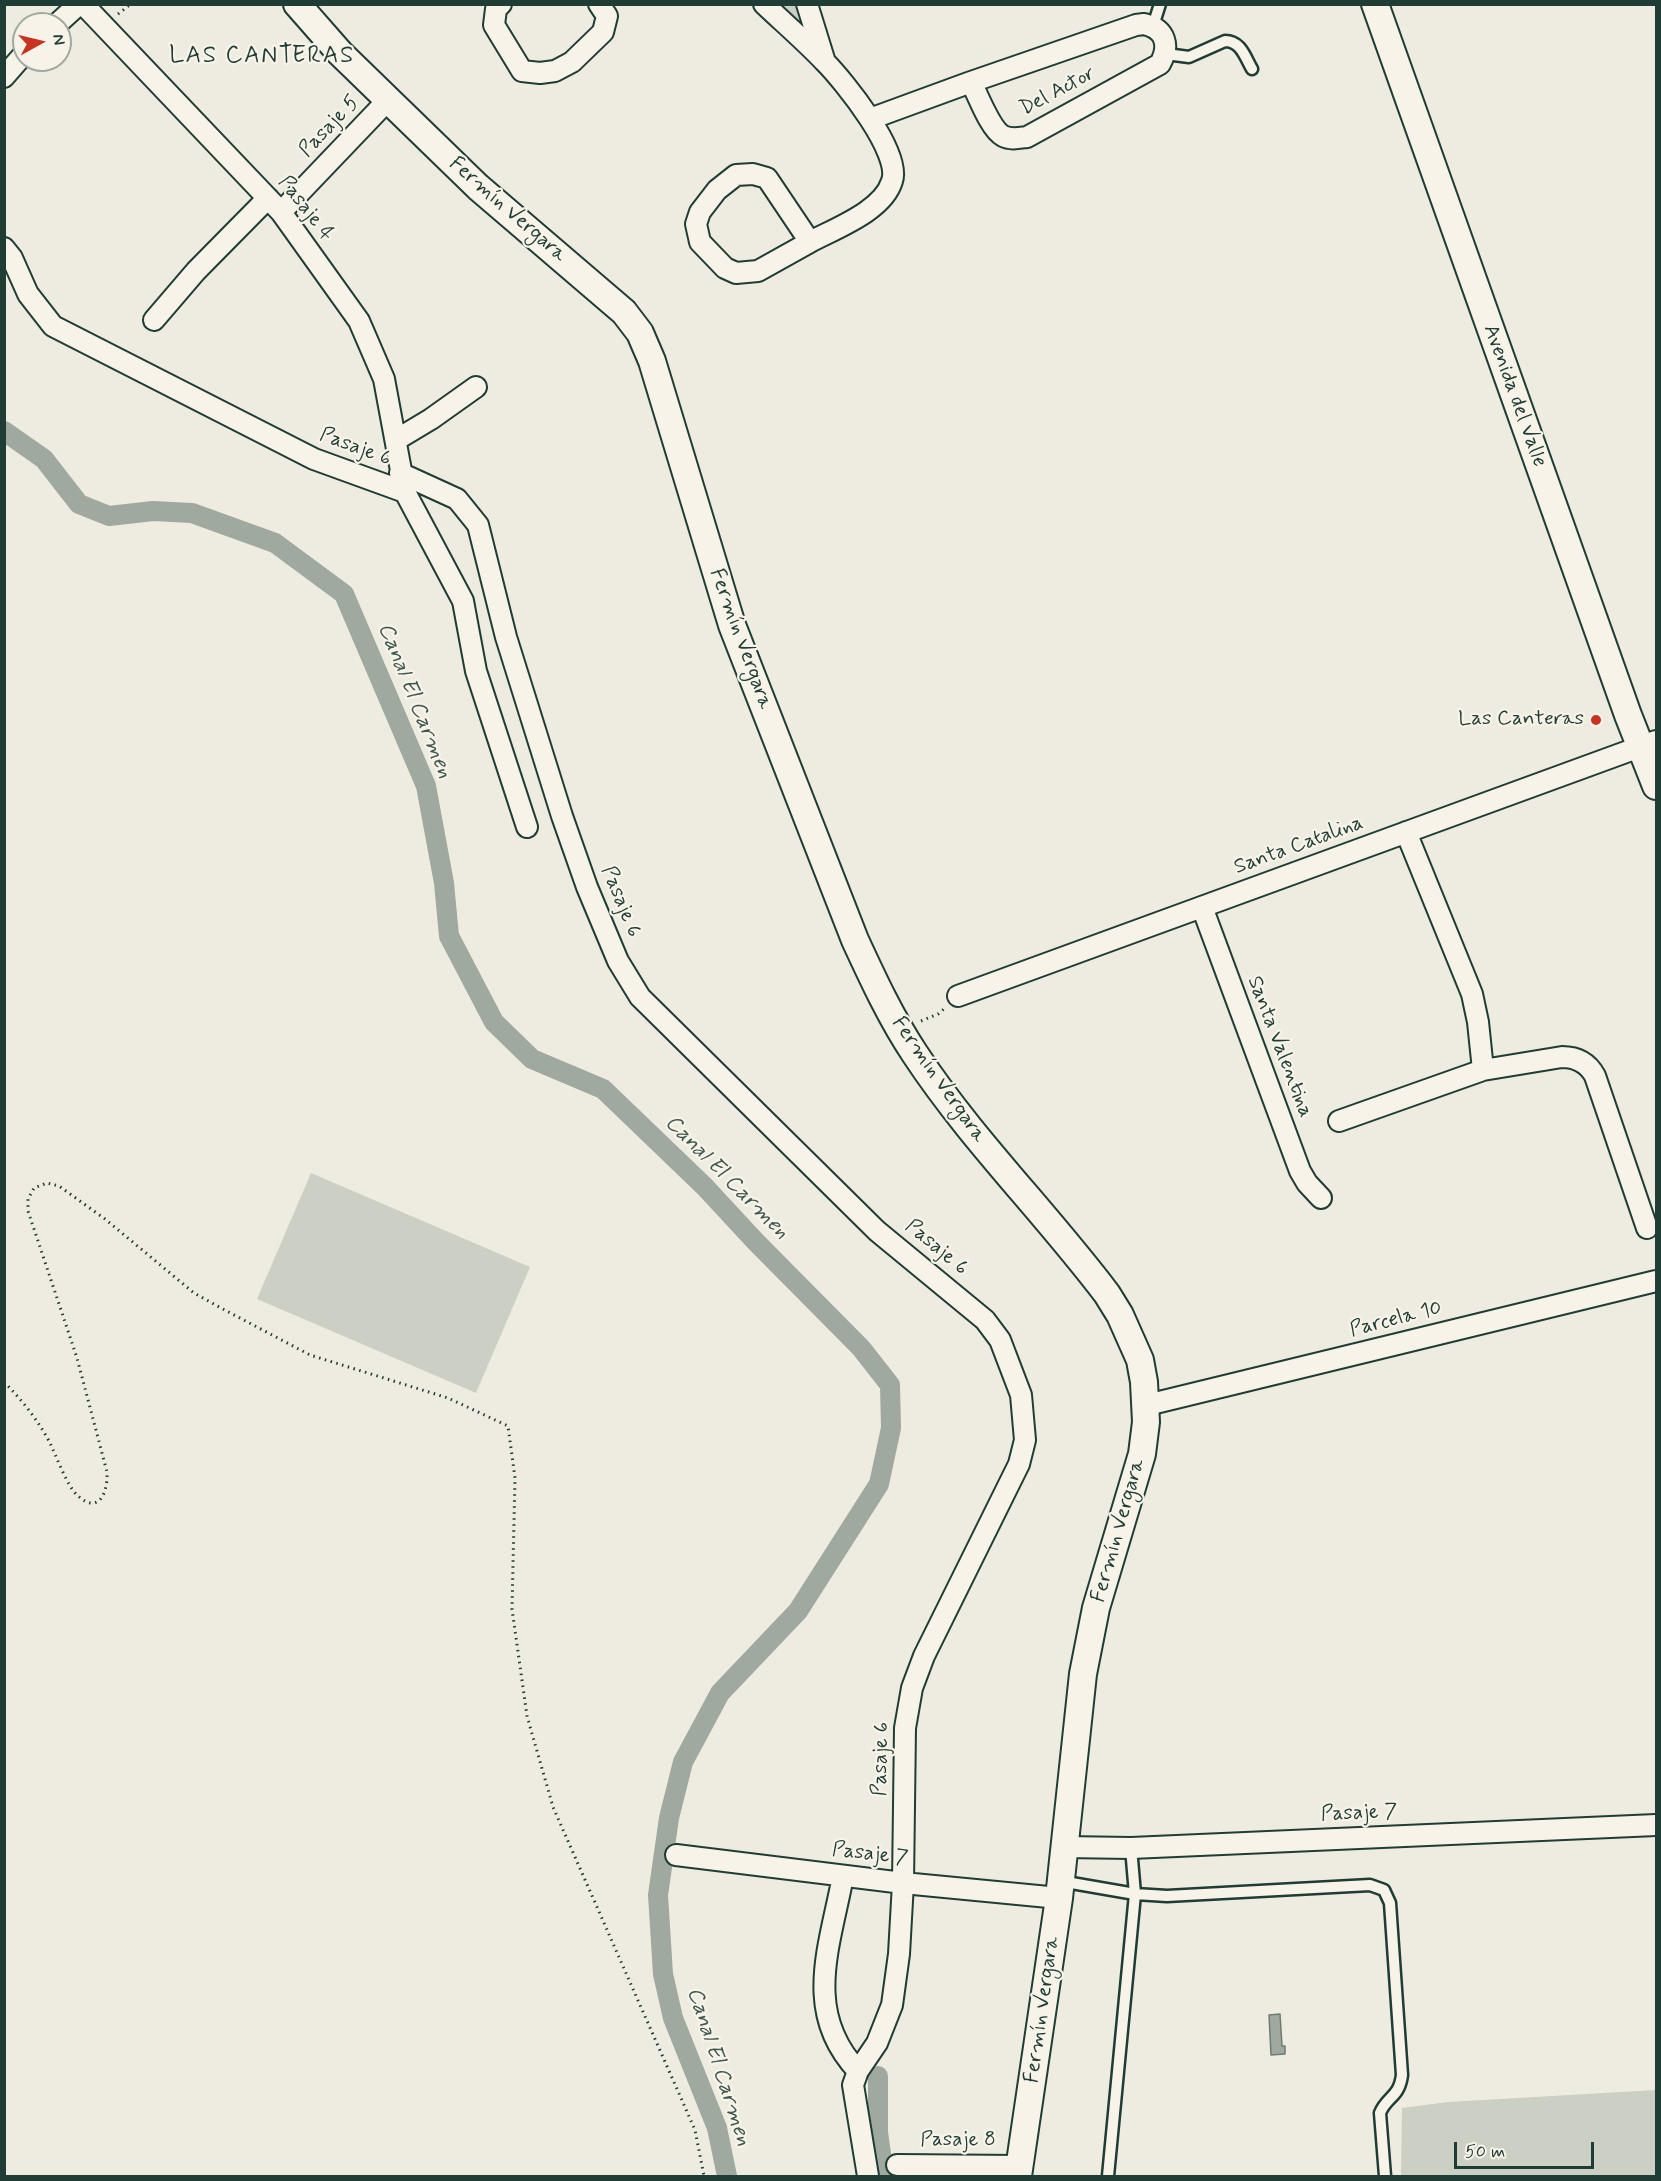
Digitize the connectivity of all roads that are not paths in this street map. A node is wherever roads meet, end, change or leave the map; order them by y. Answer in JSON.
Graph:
{"nodes":[{"id":1,"x":81,"y":4,"type":"edge"},
{"id":2,"x":297,"y":4,"type":"edge"},
{"id":3,"x":501,"y":4,"type":"edge"},
{"id":4,"x":599,"y":4,"type":"edge"},
{"id":5,"x":764,"y":4,"type":"edge"},
{"id":6,"x":807,"y":4,"type":"edge"},
{"id":7,"x":1160,"y":4,"type":"edge"},
{"id":8,"x":1375,"y":4,"type":"edge"},
{"id":9,"x":1153,"y":26,"type":"junction"},
{"id":10,"x":1166,"y":54,"type":"junction"},
{"id":11,"x":825,"y":62,"type":"junction"},
{"id":12,"x":1252,"y":69,"type":"dead end"},
{"id":13,"x":971,"y":82,"type":"junction"},
{"id":14,"x":388,"y":100,"type":"junction"},
{"id":15,"x":870,"y":119,"type":"junction"},
{"id":16,"x":275,"y":205,"type":"junction"},
{"id":17,"x":810,"y":242,"type":"junction"},
{"id":18,"x":4,"y":248,"type":"edge"},
{"id":19,"x":154,"y":320,"type":"dead end"},
{"id":20,"x":476,"y":387,"type":"dead end"},
{"id":21,"x":396,"y":440,"type":"junction"},
{"id":22,"x":400,"y":473,"type":"junction"},
{"id":23,"x":405,"y":492,"type":"junction"},
{"id":24,"x":1648,"y":745,"type":"edge"},
{"id":25,"x":1656,"y":786,"type":"edge"},
{"id":26,"x":526,"y":827,"type":"dead end"},
{"id":27,"x":1406,"y":832,"type":"junction"},
{"id":28,"x":1202,"y":907,"type":"junction"},
{"id":29,"x":958,"y":996,"type":"road end"},
{"id":30,"x":1483,"y":1070,"type":"junction"},
{"id":31,"x":1339,"y":1121,"type":"dead end"},
{"id":32,"x":1321,"y":1198,"type":"dead end"},
{"id":33,"x":1647,"y":1228,"type":"dead end"},
{"id":34,"x":1656,"y":1281,"type":"edge"},
{"id":35,"x":1147,"y":1405,"type":"junction"},
{"id":36,"x":1656,"y":1825,"type":"edge"},
{"id":37,"x":1064,"y":1846,"type":"junction"},
{"id":38,"x":1131,"y":1848,"type":"junction"},
{"id":39,"x":676,"y":1855,"type":"dead end"},
{"id":40,"x":843,"y":1876,"type":"junction"},
{"id":41,"x":903,"y":1883,"type":"junction"},
{"id":42,"x":1060,"y":1890,"type":"junction"},
{"id":43,"x":1135,"y":1894,"type":"junction"},
{"id":44,"x":858,"y":2071,"type":"junction"},
{"id":45,"x":897,"y":2165,"type":"dead end"},
{"id":46,"x":1019,"y":2171,"type":"edge"},
{"id":47,"x":868,"y":2176,"type":"edge"},
{"id":48,"x":1108,"y":2176,"type":"edge"},
{"id":49,"x":1385,"y":2176,"type":"edge"}],
"edges":[{"from":1,"to":16,"type":"street","name":"Pasaje 4"},
{"from":2,"to":14,"type":"street","name":"Fermín Vergara"},
{"from":3,"to":4,"type":"street"},
{"from":5,"to":11,"type":"street"},
{"from":6,"to":11,"type":"street"},
{"from":7,"to":9,"type":"lane"},
{"from":8,"to":24,"type":"street","name":"Avenida del Valle"},
{"from":9,"to":10,"type":"street"},
{"from":9,"to":13,"type":"street","name":"Del Actor"},
{"from":10,"to":12,"type":"lane"},
{"from":10,"to":13,"type":"street","name":"Del Actor"},
{"from":11,"to":15,"type":"street"},
{"from":13,"to":15,"type":"street"},
{"from":14,"to":16,"type":"street","name":"Pasaje 5"},
{"from":14,"to":35,"type":"street","name":"Fermín Vergara"},
{"from":15,"to":17,"type":"street"},
{"from":16,"to":19,"type":"street","name":"Pasaje 5"},
{"from":16,"to":21,"type":"street","name":"Pasaje 4"},
{"from":17,"to":17,"type":"street"},
{"from":18,"to":23,"type":"street","name":"Pasaje 6"},
{"from":20,"to":21,"type":"street"},
{"from":21,"to":22,"type":"street","name":"Pasaje 4"},
{"from":22,"to":23,"type":"street","name":"Pasaje 4"},
{"from":22,"to":41,"type":"street","name":"Pasaje 6"},
{"from":23,"to":26,"type":"street","name":"Pasaje 6"},
{"from":24,"to":25,"type":"street","name":"Avenida del Valle"},
{"from":24,"to":27,"type":"street","name":"Santa Catalina"},
{"from":27,"to":28,"type":"street","name":"Santa Catalina"},
{"from":27,"to":30,"type":"street"},
{"from":28,"to":29,"type":"street","name":"Santa Catalina"},
{"from":28,"to":32,"type":"street","name":"Santa Valentina"},
{"from":30,"to":31,"type":"street"},
{"from":30,"to":33,"type":"street"},
{"from":34,"to":35,"type":"street","name":"Parcela 10"},
{"from":35,"to":37,"type":"street","name":"Fermín Vergara"},
{"from":36,"to":38,"type":"street","name":"Pasaje 7"},
{"from":37,"to":38,"type":"street","name":"Pasaje 7"},
{"from":37,"to":42,"type":"street","name":"Fermín Vergara"},
{"from":38,"to":43,"type":"lane"},
{"from":39,"to":40,"type":"street","name":"Pasaje 7"},
{"from":40,"to":41,"type":"street","name":"Pasaje 7"},
{"from":40,"to":44,"type":"street"},
{"from":41,"to":42,"type":"street","name":"Pasaje 7"},
{"from":41,"to":44,"type":"street","name":"Pasaje 6"},
{"from":42,"to":43,"type":"lane"},
{"from":42,"to":46,"type":"street","name":"Fermín Vergara"},
{"from":43,"to":48,"type":"lane"},
{"from":43,"to":49,"type":"lane"},
{"from":44,"to":47,"type":"street","name":"Pasaje 6"},
{"from":45,"to":46,"type":"street","name":"Pasaje 8"}]}
